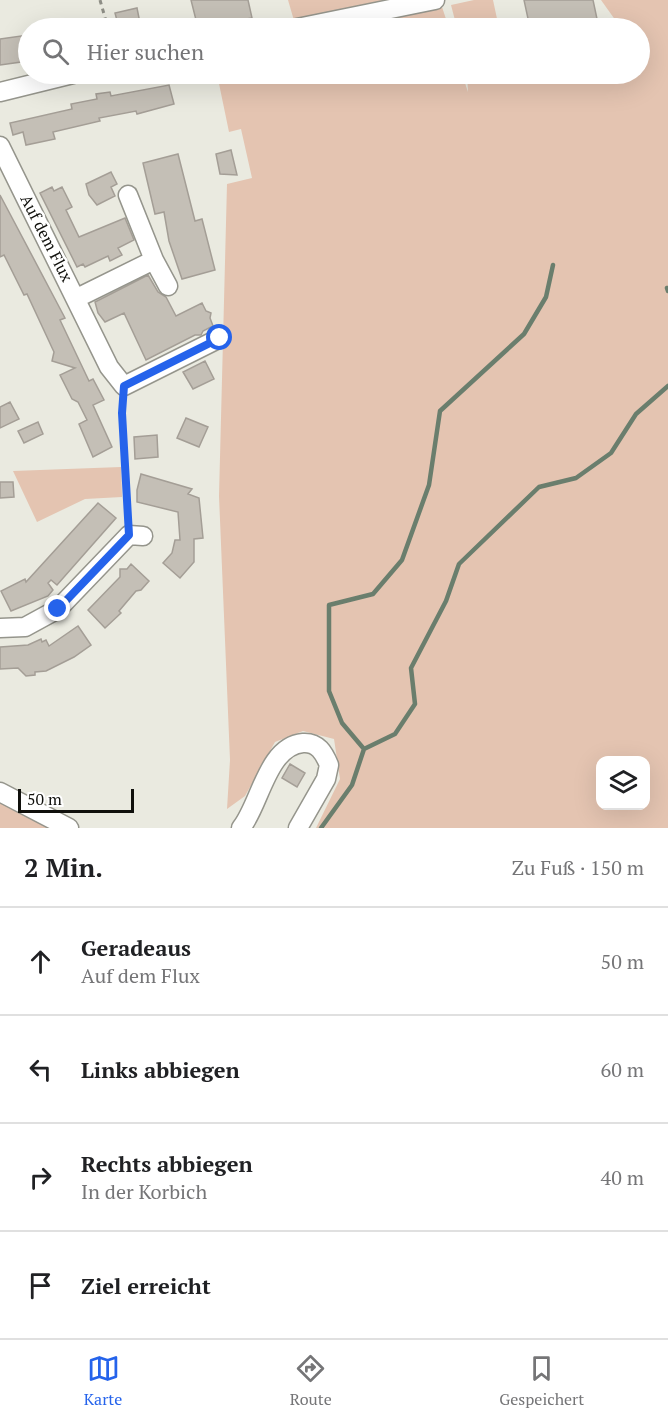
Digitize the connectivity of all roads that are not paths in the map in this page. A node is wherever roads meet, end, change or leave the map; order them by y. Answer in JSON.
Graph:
{"nodes":[{"id":1,"x":435,"y":0,"type":"edge"},
{"id":2,"x":346,"y":18,"type":"edge"},
{"id":3,"x":32,"y":84,"type":"edge"},
{"id":4,"x":0,"y":92,"type":"edge"},
{"id":5,"x":0,"y":146,"type":"edge"},
{"id":6,"x":129,"y":195,"type":"dead end"},
{"id":7,"x":154,"y":260,"type":"junction"},
{"id":8,"x":168,"y":286,"type":"dead end"},
{"id":9,"x":77,"y":298,"type":"junction"},
{"id":10,"x":220,"y":338,"type":"dead end"},
{"id":11,"x":136,"y":536,"type":"road end"},
{"id":12,"x":0,"y":628,"type":"edge"},
{"id":13,"x":0,"y":792,"type":"edge"},
{"id":14,"x":69,"y":828,"type":"edge"},
{"id":15,"x":241,"y":828,"type":"edge"},
{"id":16,"x":298,"y":828,"type":"edge"}],
"edges":[{"from":1,"to":2,"type":"street"},
{"from":3,"to":4,"type":"street"},
{"from":5,"to":9,"type":"street","name":"Auf dem Flux"},
{"from":6,"to":7,"type":"street"},
{"from":7,"to":8,"type":"street"},
{"from":7,"to":9,"type":"street","name":"Auf dem Flux"},
{"from":9,"to":10,"type":"street","name":"Auf dem Flux"},
{"from":11,"to":12,"type":"street"},
{"from":13,"to":14,"type":"street"},
{"from":15,"to":16,"type":"street"}]}
